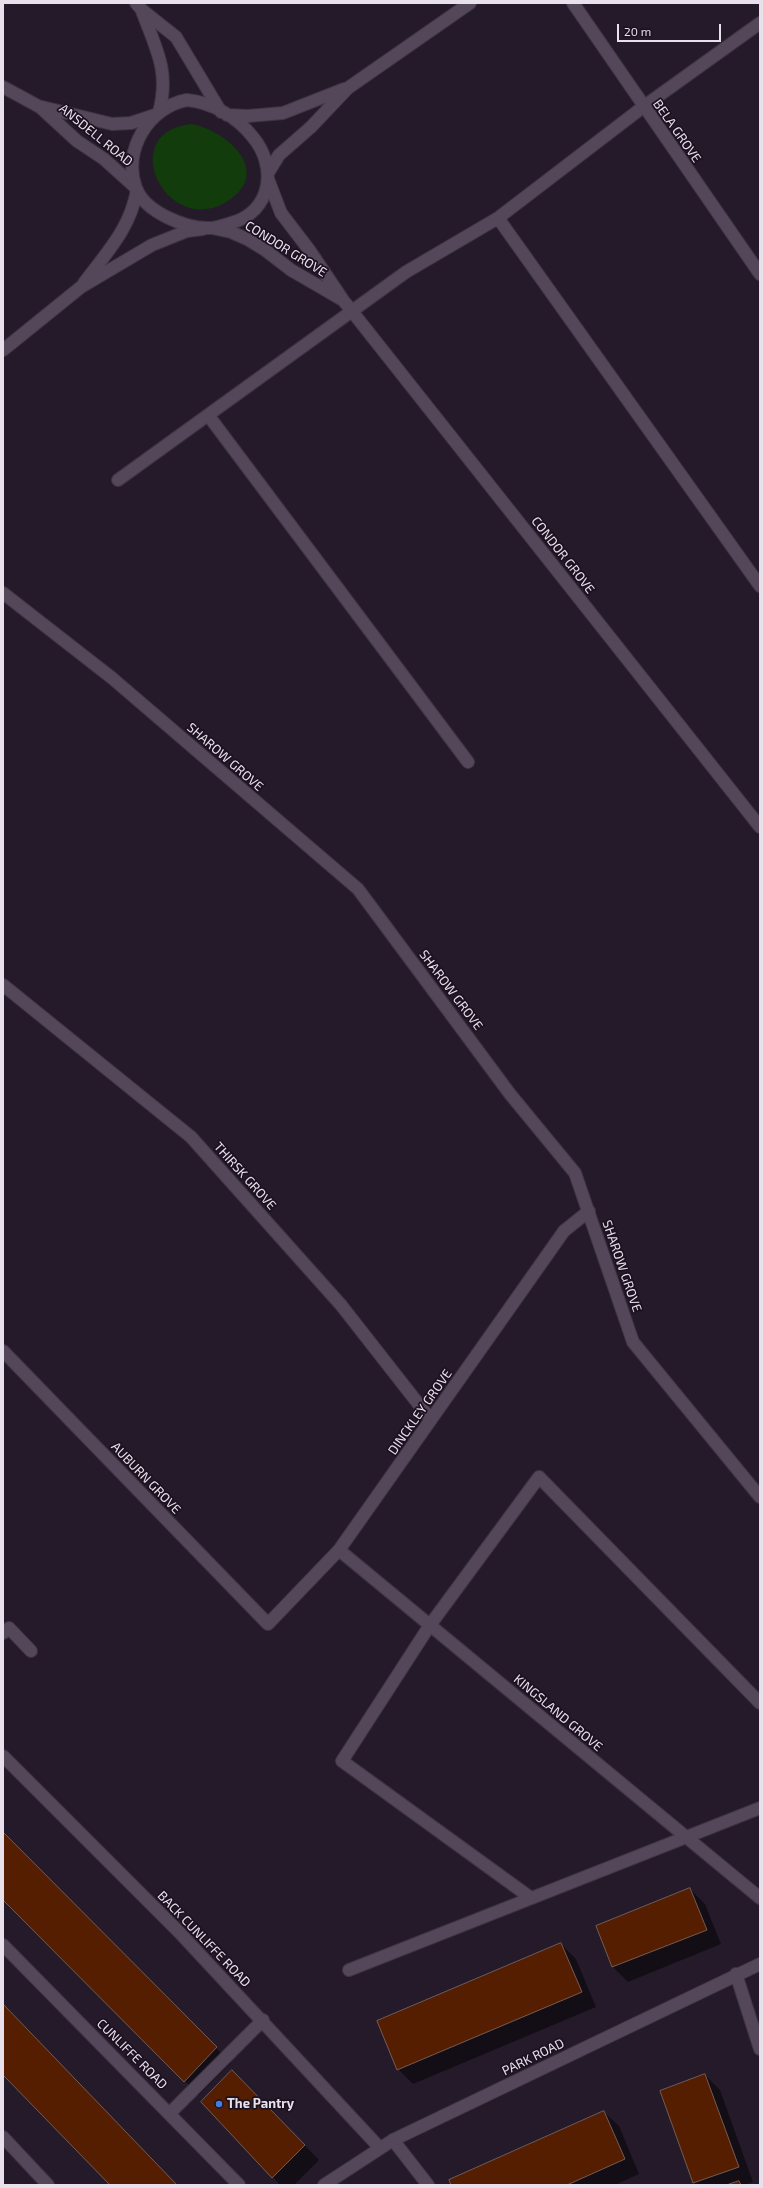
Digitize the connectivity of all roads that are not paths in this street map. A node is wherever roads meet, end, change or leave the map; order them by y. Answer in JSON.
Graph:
{"nodes":[{"id":1,"x":470,"y":3,"type":"edge"},
{"id":2,"x":573,"y":3,"type":"edge"},
{"id":3,"x":138,"y":5,"type":"edge"},
{"id":4,"x":760,"y":23,"type":"edge"},
{"id":5,"x":3,"y":88,"type":"edge"},
{"id":6,"x":348,"y":88,"type":"junction"},
{"id":7,"x":38,"y":106,"type":"junction"},
{"id":8,"x":643,"y":107,"type":"junction"},
{"id":9,"x":157,"y":113,"type":"junction"},
{"id":10,"x":224,"y":113,"type":"junction"},
{"id":11,"x":268,"y":176,"type":"junction"},
{"id":12,"x":136,"y":189,"type":"junction"},
{"id":13,"x":498,"y":218,"type":"junction"},
{"id":14,"x":210,"y":228,"type":"junction"},
{"id":15,"x":760,"y":274,"type":"edge"},
{"id":16,"x":81,"y":287,"type":"junction"},
{"id":17,"x":343,"y":300,"type":"junction"},
{"id":18,"x":354,"y":311,"type":"junction"},
{"id":19,"x":3,"y":350,"type":"edge"},
{"id":20,"x":208,"y":416,"type":"junction"},
{"id":21,"x":118,"y":480,"type":"dead end"},
{"id":22,"x":760,"y":586,"type":"edge"},
{"id":23,"x":3,"y":593,"type":"edge"},
{"id":24,"x":468,"y":762,"type":"dead end"},
{"id":25,"x":760,"y":827,"type":"edge"},
{"id":26,"x":3,"y":985,"type":"edge"},
{"id":27,"x":589,"y":1211,"type":"junction"},
{"id":28,"x":3,"y":1351,"type":"edge"},
{"id":29,"x":431,"y":1420,"type":"junction"},
{"id":30,"x":760,"y":1497,"type":"edge"},
{"id":31,"x":339,"y":1550,"type":"junction"},
{"id":32,"x":268,"y":1624,"type":"joint"},
{"id":33,"x":430,"y":1625,"type":"junction"},
{"id":34,"x":3,"y":1633,"type":"edge"},
{"id":35,"x":31,"y":1651,"type":"dead end"},
{"id":36,"x":760,"y":1703,"type":"edge"},
{"id":37,"x":3,"y":1756,"type":"edge"},
{"id":38,"x":760,"y":1808,"type":"edge"},
{"id":39,"x":686,"y":1837,"type":"junction"},
{"id":40,"x":532,"y":1898,"type":"junction"},
{"id":41,"x":760,"y":1898,"type":"edge"},
{"id":42,"x":3,"y":1945,"type":"edge"},
{"id":43,"x":760,"y":1964,"type":"edge"},
{"id":44,"x":349,"y":1970,"type":"dead end"},
{"id":45,"x":736,"y":1974,"type":"junction"},
{"id":46,"x":263,"y":2020,"type":"junction"},
{"id":47,"x":760,"y":2048,"type":"edge"},
{"id":48,"x":170,"y":2113,"type":"junction"},
{"id":49,"x":3,"y":2137,"type":"edge"},
{"id":50,"x":393,"y":2140,"type":"junction"},
{"id":51,"x":379,"y":2147,"type":"junction"},
{"id":52,"x":48,"y":2185,"type":"edge"},
{"id":53,"x":239,"y":2185,"type":"edge"},
{"id":54,"x":324,"y":2185,"type":"edge"},
{"id":55,"x":428,"y":2185,"type":"edge"}],
"edges":[{"from":1,"to":6,"type":"street"},
{"from":2,"to":8,"type":"street","name":"BELA GROVE"},
{"from":3,"to":9,"type":"street"},
{"from":3,"to":10,"type":"street"},
{"from":4,"to":8,"type":"street"},
{"from":5,"to":7,"type":"street","name":"ANSDELL ROAD"},
{"from":6,"to":10,"type":"street"},
{"from":6,"to":11,"type":"street"},
{"from":7,"to":9,"type":"street","name":"ANSDELL ROAD"},
{"from":7,"to":12,"type":"street","name":"ANSDELL ROAD"},
{"from":8,"to":13,"type":"street"},
{"from":8,"to":15,"type":"street","name":"BELA GROVE"},
{"from":9,"to":10,"type":"street"},
{"from":9,"to":12,"type":"street"},
{"from":10,"to":11,"type":"street"},
{"from":11,"to":14,"type":"street"},
{"from":11,"to":17,"type":"street","name":"CONDOR GROVE"},
{"from":12,"to":14,"type":"street"},
{"from":12,"to":16,"type":"street"},
{"from":13,"to":18,"type":"street"},
{"from":13,"to":22,"type":"street"},
{"from":14,"to":16,"type":"street"},
{"from":14,"to":17,"type":"street","name":"CONDOR GROVE"},
{"from":16,"to":19,"type":"street"},
{"from":17,"to":18,"type":"street","name":"CONDOR GROVE"},
{"from":18,"to":20,"type":"street"},
{"from":18,"to":25,"type":"street","name":"CONDOR GROVE"},
{"from":20,"to":21,"type":"street"},
{"from":20,"to":24,"type":"street"},
{"from":23,"to":27,"type":"street","name":"SHAROW GROVE"},
{"from":26,"to":29,"type":"street","name":"THIRSK GROVE"},
{"from":27,"to":29,"type":"street","name":"DINCKLEY GROVE"},
{"from":27,"to":30,"type":"street","name":"SHAROW GROVE"},
{"from":28,"to":32,"type":"street","name":"AUBURN GROVE"},
{"from":29,"to":31,"type":"street","name":"DINCKLEY GROVE"},
{"from":31,"to":32,"type":"street","name":"DINCKLEY GROVE"},
{"from":31,"to":33,"type":"street","name":"KINGSLAND GROVE"},
{"from":33,"to":36,"type":"street"},
{"from":33,"to":39,"type":"street","name":"KINGSLAND GROVE"},
{"from":33,"to":40,"type":"street"},
{"from":34,"to":35,"type":"street"},
{"from":37,"to":46,"type":"street","name":"BACK CUNLIFFE ROAD"},
{"from":38,"to":39,"type":"street"},
{"from":39,"to":40,"type":"street"},
{"from":39,"to":41,"type":"street","name":"KINGSLAND GROVE"},
{"from":40,"to":44,"type":"street"},
{"from":42,"to":48,"type":"street","name":"CUNLIFFE ROAD"},
{"from":43,"to":45,"type":"street","name":"PARK ROAD"},
{"from":45,"to":47,"type":"street"},
{"from":45,"to":50,"type":"street","name":"PARK ROAD"},
{"from":46,"to":48,"type":"street"},
{"from":46,"to":51,"type":"street","name":"BACK CUNLIFFE ROAD"},
{"from":48,"to":53,"type":"street","name":"CUNLIFFE ROAD"},
{"from":49,"to":52,"type":"street"},
{"from":50,"to":51,"type":"street","name":"PARK ROAD"},
{"from":50,"to":55,"type":"street"},
{"from":51,"to":54,"type":"street","name":"PARK ROAD"}]}
